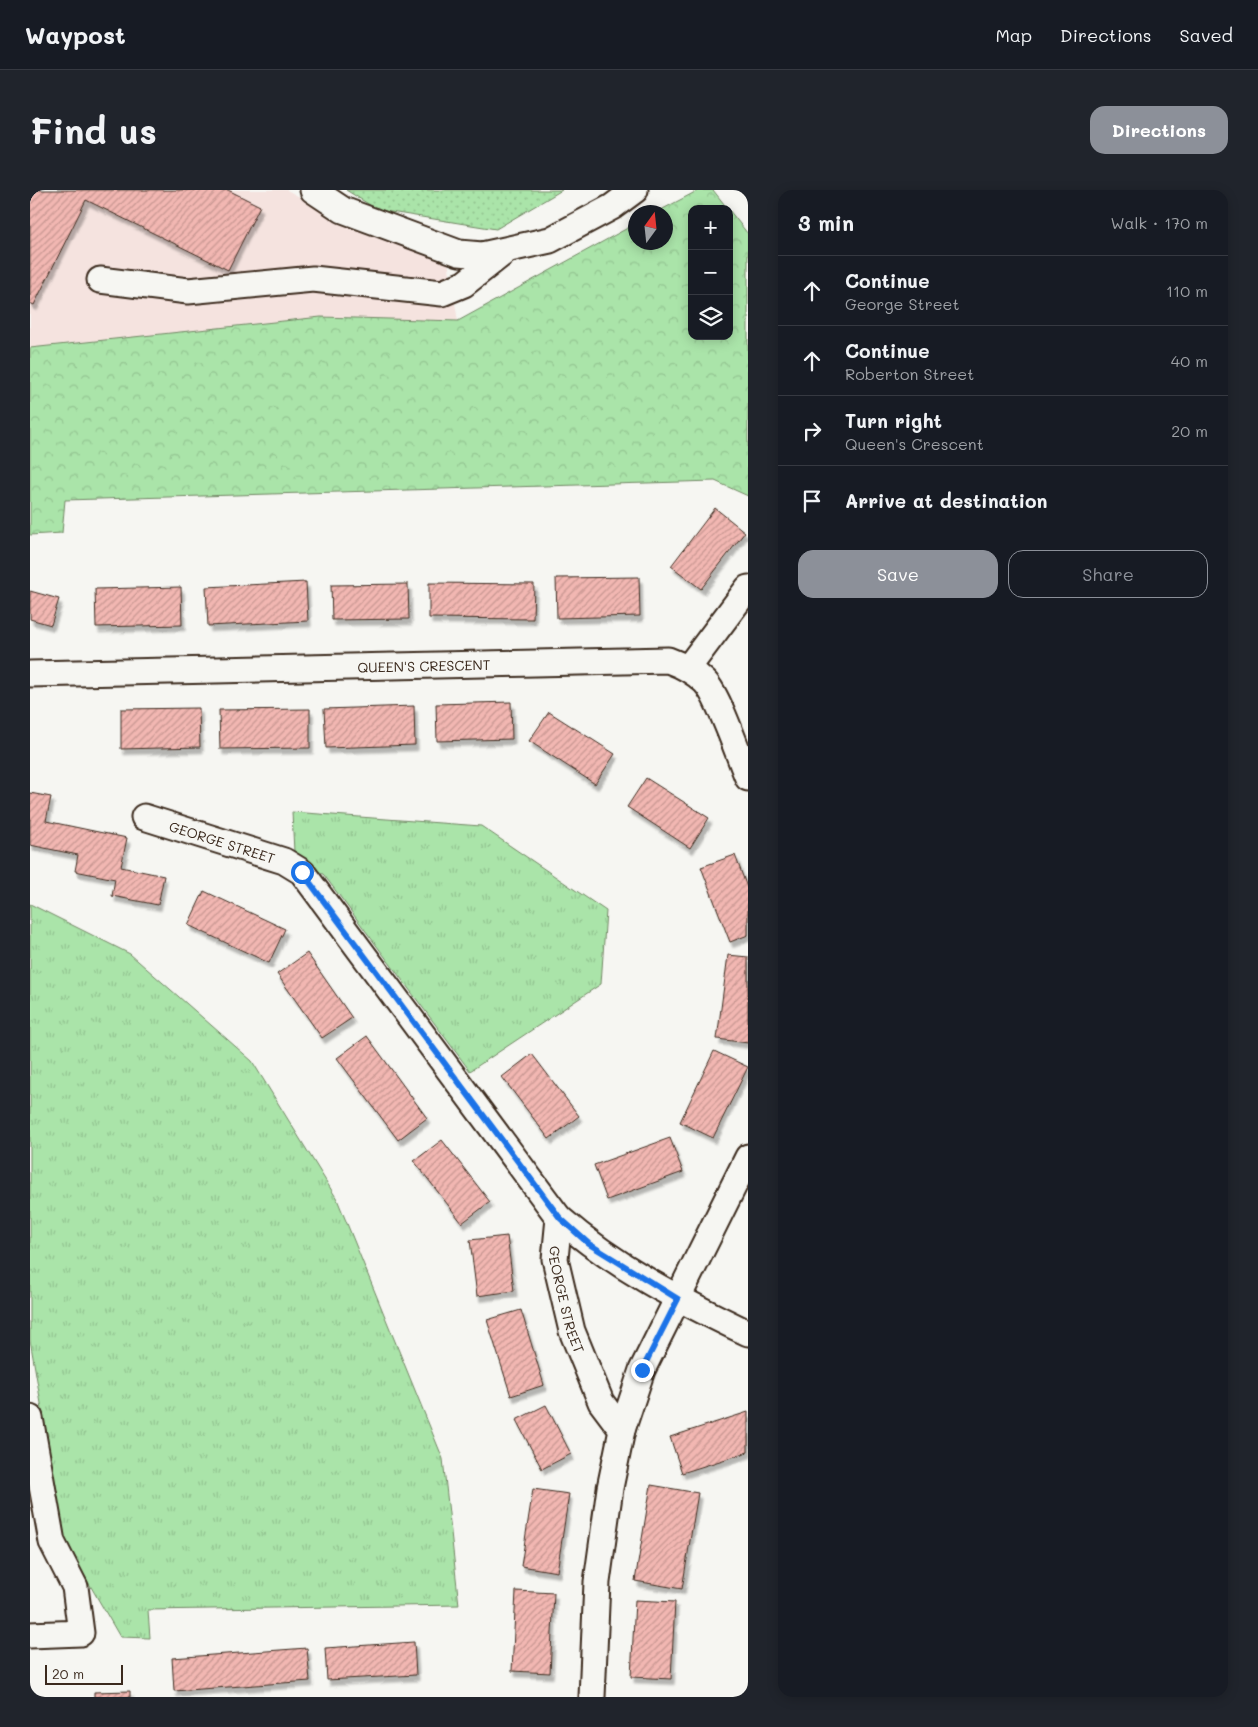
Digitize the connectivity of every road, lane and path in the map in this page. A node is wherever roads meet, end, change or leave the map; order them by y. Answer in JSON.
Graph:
{"nodes":[{"id":1,"x":313,"y":190,"type":"edge"},
{"id":2,"x":635,"y":190,"type":"edge"},
{"id":3,"x":507,"y":250,"type":"junction"},
{"id":4,"x":100,"y":280,"type":"dead end"},
{"id":5,"x":748,"y":588,"type":"edge"},
{"id":6,"x":688,"y":668,"type":"junction"},
{"id":7,"x":30,"y":674,"type":"edge"},
{"id":8,"x":748,"y":778,"type":"edge"},
{"id":9,"x":144,"y":817,"type":"dead end"},
{"id":10,"x":748,"y":1157,"type":"edge"},
{"id":11,"x":560,"y":1218,"type":"junction"},
{"id":12,"x":678,"y":1299,"type":"junction"},
{"id":13,"x":748,"y":1333,"type":"edge"},
{"id":14,"x":30,"y":1418,"type":"edge"},
{"id":15,"x":622,"y":1430,"type":"junction"},
{"id":16,"x":30,"y":1635,"type":"edge"},
{"id":17,"x":592,"y":1697,"type":"edge"}],
"edges":[{"from":1,"to":3,"type":"street"},
{"from":2,"to":3,"type":"street"},
{"from":3,"to":4,"type":"street"},
{"from":5,"to":6,"type":"street"},
{"from":6,"to":7,"type":"street","name":"QUEEN'S CRESCENT"},
{"from":6,"to":8,"type":"street","name":"QUEEN'S CRESCENT"},
{"from":9,"to":11,"type":"street","name":"GEORGE STREET"},
{"from":10,"to":12,"type":"street"},
{"from":11,"to":12,"type":"street"},
{"from":11,"to":15,"type":"street","name":"GEORGE STREET"},
{"from":12,"to":13,"type":"street"},
{"from":12,"to":15,"type":"street"},
{"from":14,"to":16,"type":"street"},
{"from":15,"to":17,"type":"street"}]}
